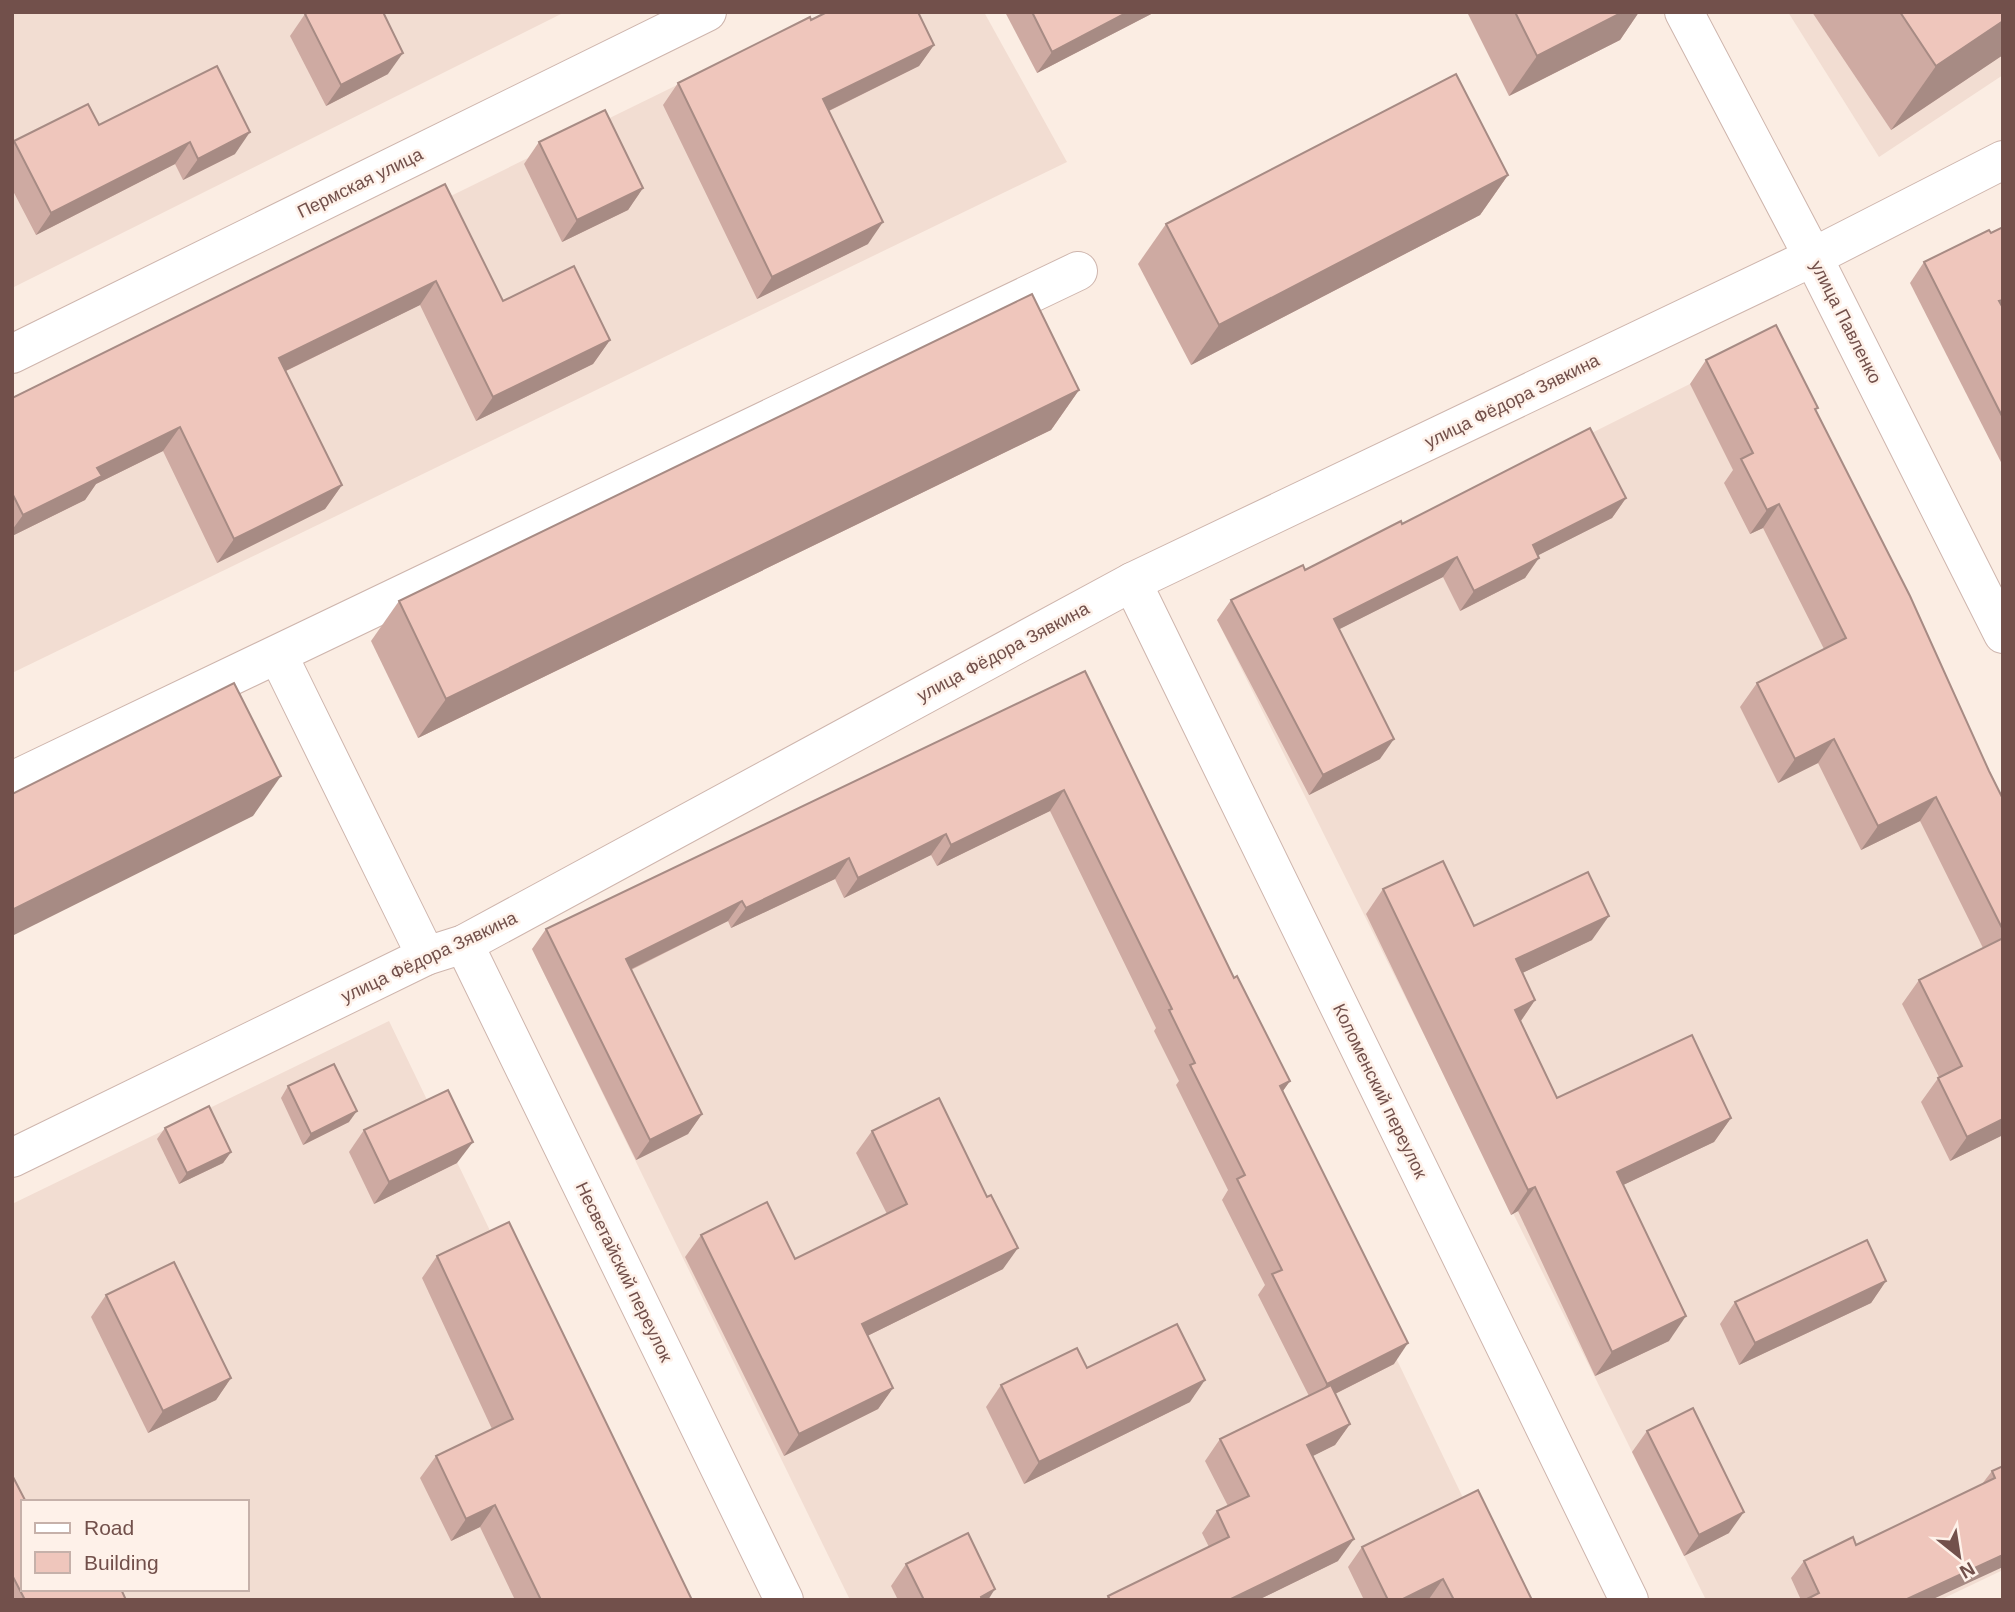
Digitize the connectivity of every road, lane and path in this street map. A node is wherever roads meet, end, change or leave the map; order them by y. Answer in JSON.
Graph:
{"nodes":[{"id":1,"x":707,"y":12,"type":"edge"},
{"id":2,"x":1695,"y":17,"type":"edge"},
{"id":3,"x":2003,"y":160,"type":"edge"},
{"id":4,"x":1813,"y":257,"type":"junction"},
{"id":5,"x":1078,"y":271,"type":"dead end"},
{"id":6,"x":12,"y":354,"type":"edge"},
{"id":7,"x":1132,"y":582,"type":"junction"},
{"id":8,"x":2003,"y":634,"type":"edge"},
{"id":9,"x":278,"y":655,"type":"junction"},
{"id":10,"x":12,"y":782,"type":"edge"},
{"id":11,"x":464,"y":944,"type":"junction"},
{"id":12,"x":426,"y":956,"type":"junction"},
{"id":13,"x":12,"y":1158,"type":"edge"},
{"id":14,"x":784,"y":1600,"type":"edge"},
{"id":15,"x":1629,"y":1600,"type":"edge"}],
"edges":[{"from":1,"to":6,"type":"street","name":"Пермская улица"},
{"from":2,"to":4,"type":"street","name":"улица Павленко"},
{"from":3,"to":4,"type":"street","name":"улица Фёдора Зявкина"},
{"from":4,"to":7,"type":"street","name":"улица Фёдора Зявкина"},
{"from":4,"to":8,"type":"street","name":"улица Павленко"},
{"from":5,"to":9,"type":"street"},
{"from":7,"to":11,"type":"street","name":"улица Фёдора Зявкина"},
{"from":7,"to":15,"type":"street","name":"Коломенский переулок"},
{"from":9,"to":10,"type":"street"},
{"from":9,"to":12,"type":"street"},
{"from":11,"to":12,"type":"street","name":"улица Фёдора Зявкина"},
{"from":11,"to":14,"type":"street","name":"Несветайский переулок"},
{"from":12,"to":13,"type":"street","name":"улица Фёдора Зявкина"}]}
